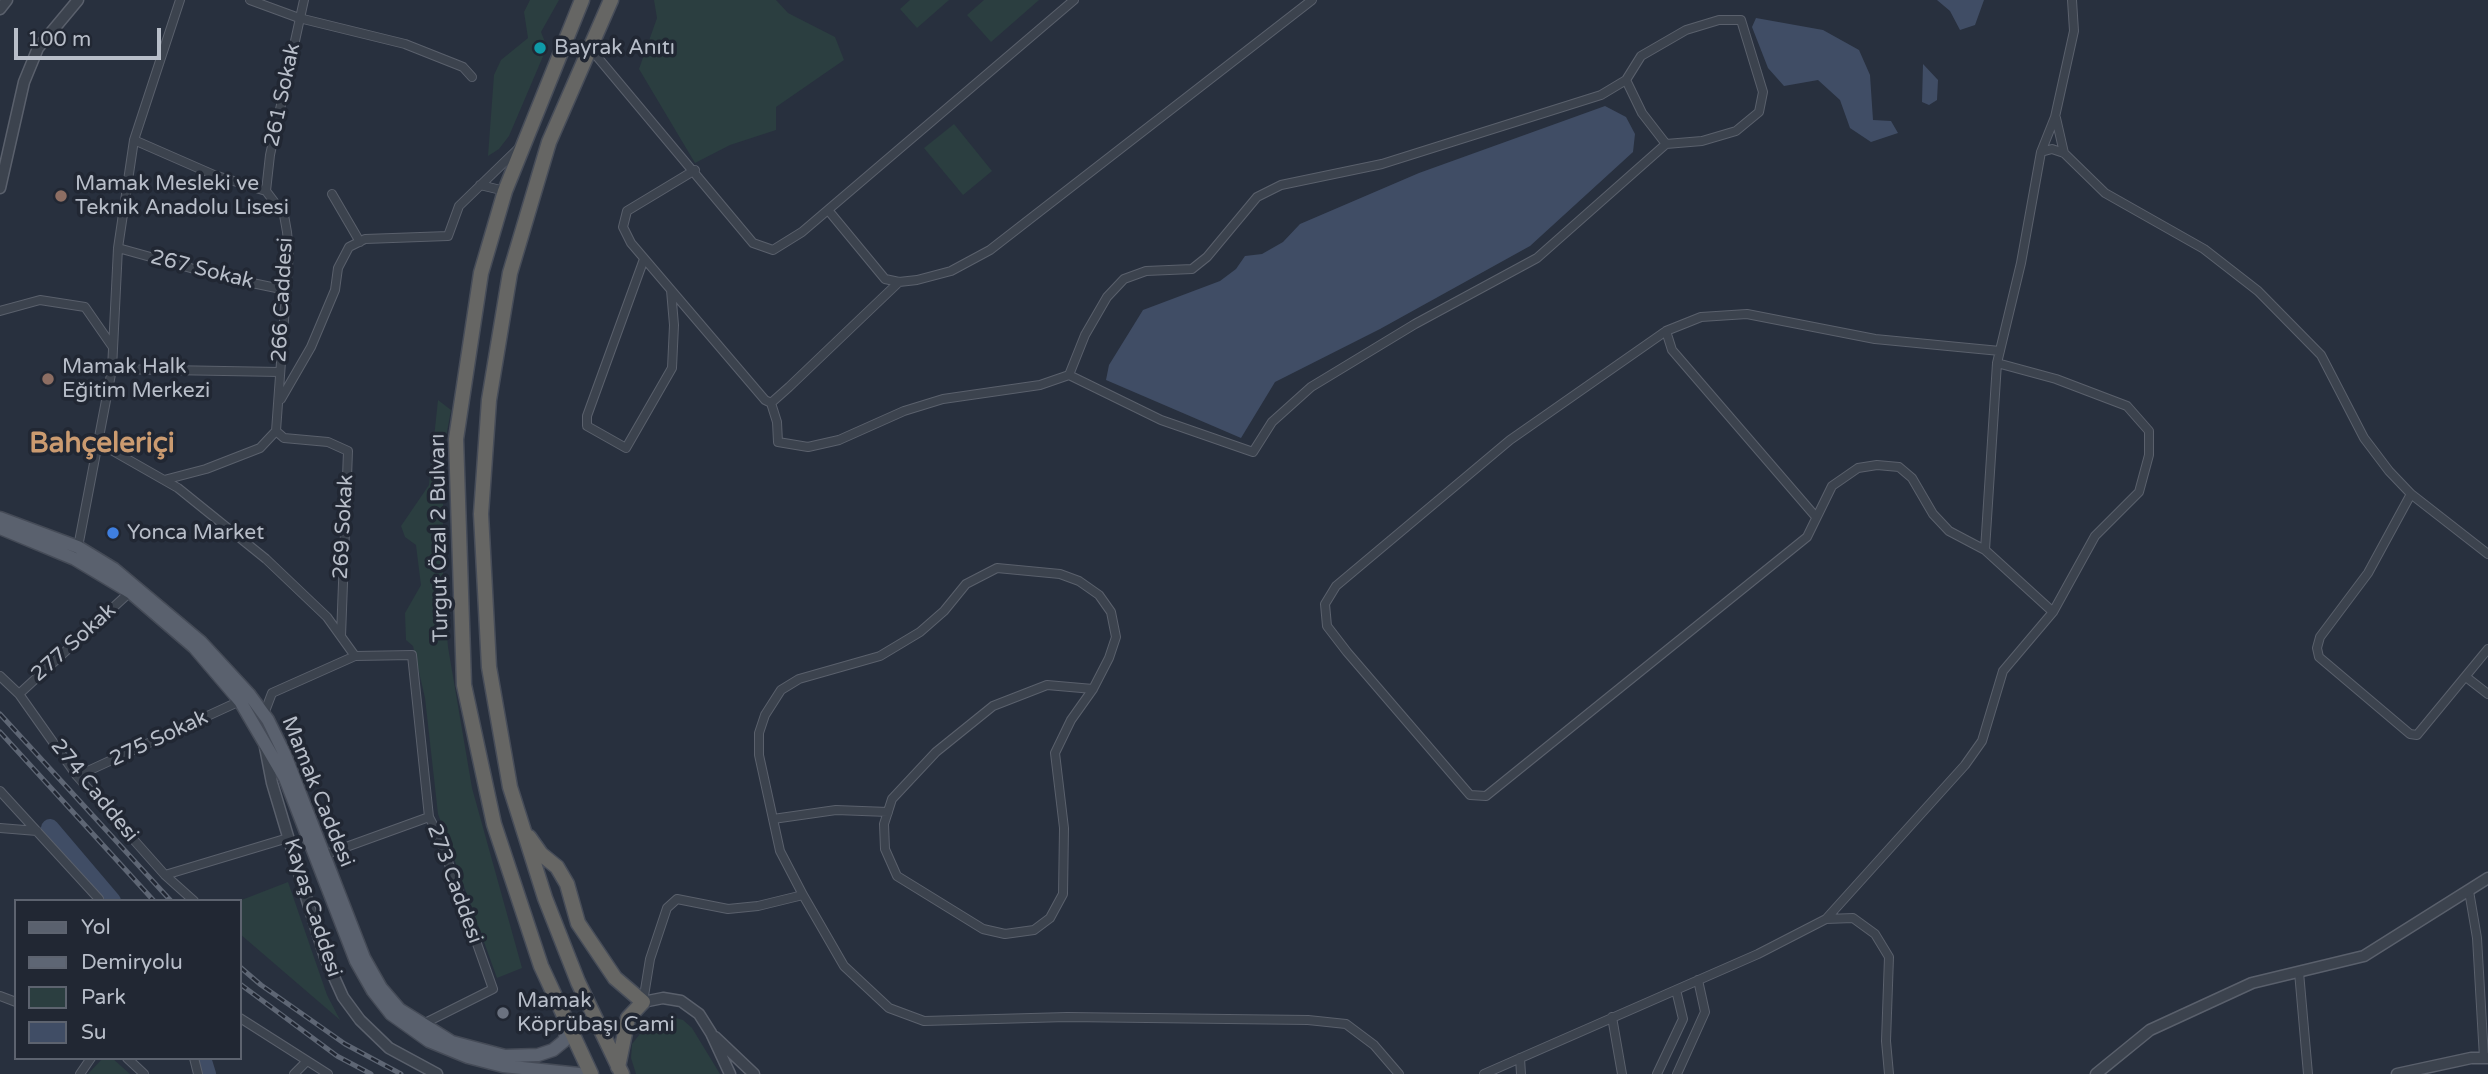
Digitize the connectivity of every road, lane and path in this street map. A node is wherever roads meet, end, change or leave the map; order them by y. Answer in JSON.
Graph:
{"nodes":[{"id":1,"x":7,"y":0,"type":"edge"},
{"id":2,"x":78,"y":0,"type":"edge"},
{"id":3,"x":180,"y":0,"type":"edge"},
{"id":4,"x":250,"y":0,"type":"edge"},
{"id":5,"x":304,"y":0,"type":"edge"},
{"id":6,"x":582,"y":0,"type":"edge"},
{"id":7,"x":611,"y":0,"type":"edge"},
{"id":8,"x":1074,"y":0,"type":"edge"},
{"id":9,"x":1312,"y":0,"type":"edge"},
{"id":10,"x":2072,"y":0,"type":"edge"},
{"id":11,"x":0,"y":9,"type":"edge"},
{"id":12,"x":299,"y":18,"type":"junction"},
{"id":13,"x":589,"y":46,"type":"junction"},
{"id":14,"x":472,"y":77,"type":"dead end"},
{"id":15,"x":1626,"y":80,"type":"junction"},
{"id":16,"x":2056,"y":117,"type":"junction"},
{"id":17,"x":134,"y":140,"type":"junction"},
{"id":18,"x":527,"y":140,"type":"junction"},
{"id":19,"x":1665,"y":144,"type":"junction"},
{"id":20,"x":2041,"y":152,"type":"junction"},
{"id":21,"x":2064,"y":152,"type":"junction"},
{"id":22,"x":695,"y":170,"type":"junction"},
{"id":23,"x":480,"y":185,"type":"junction"},
{"id":24,"x":0,"y":188,"type":"edge"},
{"id":25,"x":265,"y":191,"type":"junction"},
{"id":26,"x":505,"y":191,"type":"junction"},
{"id":27,"x":332,"y":194,"type":"dead end"},
{"id":28,"x":828,"y":210,"type":"junction"},
{"id":29,"x":360,"y":242,"type":"junction"},
{"id":30,"x":118,"y":248,"type":"junction"},
{"id":31,"x":644,"y":259,"type":"junction"},
{"id":32,"x":899,"y":282,"type":"junction"},
{"id":33,"x":286,"y":290,"type":"junction"},
{"id":34,"x":671,"y":290,"type":"junction"},
{"id":35,"x":0,"y":311,"type":"edge"},
{"id":36,"x":1665,"y":331,"type":"junction"},
{"id":37,"x":112,"y":346,"type":"junction"},
{"id":38,"x":2000,"y":351,"type":"junction"},
{"id":39,"x":1997,"y":363,"type":"junction"},
{"id":40,"x":111,"y":369,"type":"junction"},
{"id":41,"x":280,"y":372,"type":"junction"},
{"id":42,"x":1069,"y":375,"type":"junction"},
{"id":43,"x":280,"y":400,"type":"junction"},
{"id":44,"x":771,"y":403,"type":"junction"},
{"id":45,"x":276,"y":431,"type":"junction"},
{"id":46,"x":99,"y":443,"type":"junction"},
{"id":47,"x":164,"y":480,"type":"junction"},
{"id":48,"x":2411,"y":494,"type":"junction"},
{"id":49,"x":1816,"y":517,"type":"junction"},
{"id":50,"x":0,"y":518,"type":"edge"},
{"id":51,"x":0,"y":528,"type":"edge"},
{"id":52,"x":78,"y":547,"type":"junction"},
{"id":53,"x":1985,"y":550,"type":"junction"},
{"id":54,"x":2488,"y":554,"type":"edge"},
{"id":55,"x":130,"y":592,"type":"junction"},
{"id":56,"x":2053,"y":612,"type":"junction"},
{"id":57,"x":341,"y":636,"type":"junction"},
{"id":58,"x":2488,"y":649,"type":"edge"},
{"id":59,"x":355,"y":656,"type":"junction"},
{"id":60,"x":0,"y":676,"type":"edge"},
{"id":61,"x":2466,"y":677,"type":"junction"},
{"id":62,"x":1093,"y":689,"type":"junction"},
{"id":63,"x":19,"y":694,"type":"junction"},
{"id":64,"x":2488,"y":694,"type":"edge"},
{"id":65,"x":240,"y":701,"type":"junction"},
{"id":66,"x":258,"y":717,"type":"junction"},
{"id":67,"x":269,"y":736,"type":"junction"},
{"id":68,"x":77,"y":776,"type":"junction"},
{"id":69,"x":3,"y":794,"type":"edge"},
{"id":70,"x":0,"y":807,"type":"edge"},
{"id":71,"x":888,"y":812,"type":"junction"},
{"id":72,"x":429,"y":817,"type":"junction"},
{"id":73,"x":773,"y":819,"type":"junction"},
{"id":74,"x":520,"y":824,"type":"junction"},
{"id":75,"x":0,"y":828,"type":"edge"},
{"id":76,"x":37,"y":831,"type":"junction"},
{"id":77,"x":288,"y":838,"type":"junction"},
{"id":78,"x":324,"y":856,"type":"junction"},
{"id":79,"x":164,"y":874,"type":"junction"},
{"id":80,"x":2488,"y":878,"type":"edge"},
{"id":81,"x":2469,"y":891,"type":"junction"},
{"id":82,"x":803,"y":895,"type":"junction"},
{"id":83,"x":98,"y":899,"type":"edge"},
{"id":84,"x":192,"y":899,"type":"edge"},
{"id":85,"x":1826,"y":919,"type":"junction"},
{"id":86,"x":2299,"y":972,"type":"junction"},
{"id":87,"x":1698,"y":980,"type":"junction"},
{"id":88,"x":1676,"y":989,"type":"junction"},
{"id":89,"x":643,"y":1002,"type":"junction"},
{"id":90,"x":1612,"y":1017,"type":"junction"},
{"id":91,"x":242,"y":1019,"type":"edge"},
{"id":92,"x":421,"y":1025,"type":"junction"},
{"id":93,"x":568,"y":1028,"type":"junction"},
{"id":94,"x":711,"y":1033,"type":"junction"},
{"id":95,"x":1520,"y":1058,"type":"junction"},
{"id":96,"x":2486,"y":1058,"type":"edge"},
{"id":97,"x":129,"y":1060,"type":"edge"},
{"id":98,"x":307,"y":1061,"type":"junction"},
{"id":99,"x":620,"y":1071,"type":"edge"},
{"id":100,"x":730,"y":1073,"type":"edge"},
{"id":101,"x":144,"y":1074,"type":"edge"},
{"id":102,"x":294,"y":1074,"type":"edge"},
{"id":103,"x":328,"y":1074,"type":"edge"},
{"id":104,"x":437,"y":1074,"type":"edge"},
{"id":105,"x":579,"y":1074,"type":"edge"},
{"id":106,"x":591,"y":1074,"type":"edge"},
{"id":107,"x":754,"y":1074,"type":"edge"},
{"id":108,"x":1399,"y":1074,"type":"edge"},
{"id":109,"x":1484,"y":1074,"type":"edge"},
{"id":110,"x":1521,"y":1074,"type":"edge"},
{"id":111,"x":1622,"y":1074,"type":"edge"},
{"id":112,"x":1657,"y":1074,"type":"edge"},
{"id":113,"x":1677,"y":1074,"type":"edge"},
{"id":114,"x":1889,"y":1074,"type":"edge"},
{"id":115,"x":2096,"y":1074,"type":"edge"},
{"id":116,"x":2308,"y":1074,"type":"edge"},
{"id":117,"x":2397,"y":1074,"type":"edge"}],
"edges":[{"from":1,"to":11,"type":"street"},
{"from":2,"to":24,"type":"street"},
{"from":3,"to":17,"type":"street"},
{"from":4,"to":12,"type":"street"},
{"from":5,"to":12,"type":"street","name":"261 Sokak"},
{"from":6,"to":18,"type":"highway","name":"Turgut Özal 2 Bulvarı"},
{"from":7,"to":13,"type":"highway","name":"Turgut Özal 2 Bulvarı"},
{"from":8,"to":28,"type":"street"},
{"from":9,"to":32,"type":"street"},
{"from":10,"to":16,"type":"street"},
{"from":12,"to":14,"type":"street"},
{"from":12,"to":25,"type":"street","name":"261 Sokak"},
{"from":13,"to":22,"type":"street"},
{"from":13,"to":74,"type":"highway","name":"Turgut Özal 2 Bulvarı"},
{"from":15,"to":19,"type":"street"},
{"from":15,"to":19,"type":"street"},
{"from":15,"to":42,"type":"street"},
{"from":16,"to":20,"type":"street"},
{"from":16,"to":21,"type":"street"},
{"from":17,"to":25,"type":"street"},
{"from":17,"to":30,"type":"street"},
{"from":18,"to":23,"type":"street"},
{"from":18,"to":26,"type":"highway","name":"Turgut Özal 2 Bulvarı"},
{"from":19,"to":42,"type":"street"},
{"from":20,"to":21,"type":"street"},
{"from":20,"to":38,"type":"street"},
{"from":21,"to":48,"type":"street"},
{"from":22,"to":28,"type":"street"},
{"from":22,"to":31,"type":"street"},
{"from":23,"to":26,"type":"street"},
{"from":23,"to":29,"type":"street"},
{"from":25,"to":33,"type":"street","name":"266 Caddesi"},
{"from":26,"to":93,"type":"highway","name":"Turgut Özal 2 Bulvarı"},
{"from":27,"to":29,"type":"street"},
{"from":28,"to":32,"type":"street"},
{"from":29,"to":43,"type":"street"},
{"from":30,"to":33,"type":"street","name":"267 Sokak"},
{"from":30,"to":37,"type":"street"},
{"from":31,"to":34,"type":"street"},
{"from":31,"to":34,"type":"street"},
{"from":32,"to":44,"type":"street"},
{"from":33,"to":41,"type":"street","name":"266 Caddesi"},
{"from":34,"to":44,"type":"street"},
{"from":35,"to":37,"type":"street"},
{"from":36,"to":38,"type":"street"},
{"from":36,"to":49,"type":"street"},
{"from":36,"to":49,"type":"street"},
{"from":37,"to":40,"type":"street"},
{"from":38,"to":39,"type":"street"},
{"from":39,"to":53,"type":"street"},
{"from":39,"to":56,"type":"street"},
{"from":40,"to":41,"type":"street"},
{"from":40,"to":46,"type":"street"},
{"from":41,"to":43,"type":"street","name":"266 Caddesi"},
{"from":42,"to":44,"type":"street"},
{"from":43,"to":45,"type":"street","name":"266 Caddesi"},
{"from":45,"to":47,"type":"street"},
{"from":45,"to":57,"type":"street","name":"269 Sokak"},
{"from":46,"to":47,"type":"street"},
{"from":46,"to":52,"type":"street"},
{"from":47,"to":57,"type":"street"},
{"from":48,"to":54,"type":"street"},
{"from":48,"to":61,"type":"street"},
{"from":49,"to":53,"type":"street"},
{"from":50,"to":52,"type":"main road","name":"Mamak Caddesi"},
{"from":51,"to":55,"type":"main road","name":"Mamak Caddesi"},
{"from":52,"to":66,"type":"main road","name":"Mamak Caddesi"},
{"from":53,"to":56,"type":"street"},
{"from":55,"to":63,"type":"street","name":"277 Sokak"},
{"from":55,"to":65,"type":"main road","name":"Mamak Caddesi"},
{"from":56,"to":85,"type":"street"},
{"from":57,"to":59,"type":"street"},
{"from":58,"to":61,"type":"street"},
{"from":59,"to":66,"type":"street"},
{"from":59,"to":72,"type":"street","name":"273 Caddesi"},
{"from":60,"to":63,"type":"street","name":"274 Caddesi"},
{"from":61,"to":64,"type":"street"},
{"from":62,"to":71,"type":"street"},
{"from":62,"to":71,"type":"street"},
{"from":62,"to":73,"type":"street"},
{"from":63,"to":68,"type":"street","name":"274 Caddesi"},
{"from":65,"to":66,"type":"main road","name":"Mamak Caddesi"},
{"from":65,"to":68,"type":"street","name":"275 Sokak"},
{"from":66,"to":67,"type":"main road","name":"Mamak Caddesi"},
{"from":67,"to":77,"type":"street","name":"Kayaş Caddesi"},
{"from":67,"to":78,"type":"main road","name":"Mamak Caddesi"},
{"from":67,"to":105,"type":"main road","name":"Mamak Caddesi"},
{"from":68,"to":79,"type":"street","name":"274 Caddesi"},
{"from":69,"to":70,"type":"street"},
{"from":69,"to":76,"type":"street"},
{"from":71,"to":73,"type":"street"},
{"from":72,"to":78,"type":"street"},
{"from":72,"to":92,"type":"street","name":"273 Caddesi"},
{"from":73,"to":82,"type":"street"},
{"from":74,"to":89,"type":"highway"},
{"from":74,"to":99,"type":"highway","name":"Turgut Özal 2 Bulvarı"},
{"from":75,"to":76,"type":"street"},
{"from":76,"to":83,"type":"street"},
{"from":77,"to":79,"type":"street"},
{"from":77,"to":104,"type":"street","name":"Kayaş Caddesi"},
{"from":78,"to":92,"type":"main road","name":"Mamak Caddesi"},
{"from":79,"to":84,"type":"street","name":"274 Caddesi"},
{"from":80,"to":81,"type":"street"},
{"from":81,"to":86,"type":"street"},
{"from":81,"to":96,"type":"street"},
{"from":82,"to":89,"type":"street"},
{"from":82,"to":108,"type":"street"},
{"from":85,"to":87,"type":"street"},
{"from":85,"to":114,"type":"street"},
{"from":86,"to":115,"type":"street"},
{"from":86,"to":116,"type":"street"},
{"from":87,"to":88,"type":"street"},
{"from":87,"to":113,"type":"street"},
{"from":88,"to":90,"type":"street"},
{"from":88,"to":112,"type":"street"},
{"from":89,"to":94,"type":"street"},
{"from":89,"to":99,"type":"highway"},
{"from":90,"to":95,"type":"street"},
{"from":90,"to":111,"type":"street"},
{"from":91,"to":98,"type":"street"},
{"from":92,"to":93,"type":"main road","name":"Mamak Caddesi"},
{"from":93,"to":106,"type":"highway","name":"Turgut Özal 2 Bulvarı"},
{"from":94,"to":100,"type":"street"},
{"from":94,"to":107,"type":"street"},
{"from":95,"to":109,"type":"street"},
{"from":95,"to":110,"type":"street"},
{"from":96,"to":117,"type":"street"},
{"from":97,"to":101,"type":"street"},
{"from":98,"to":102,"type":"street"},
{"from":98,"to":103,"type":"street"}]}
